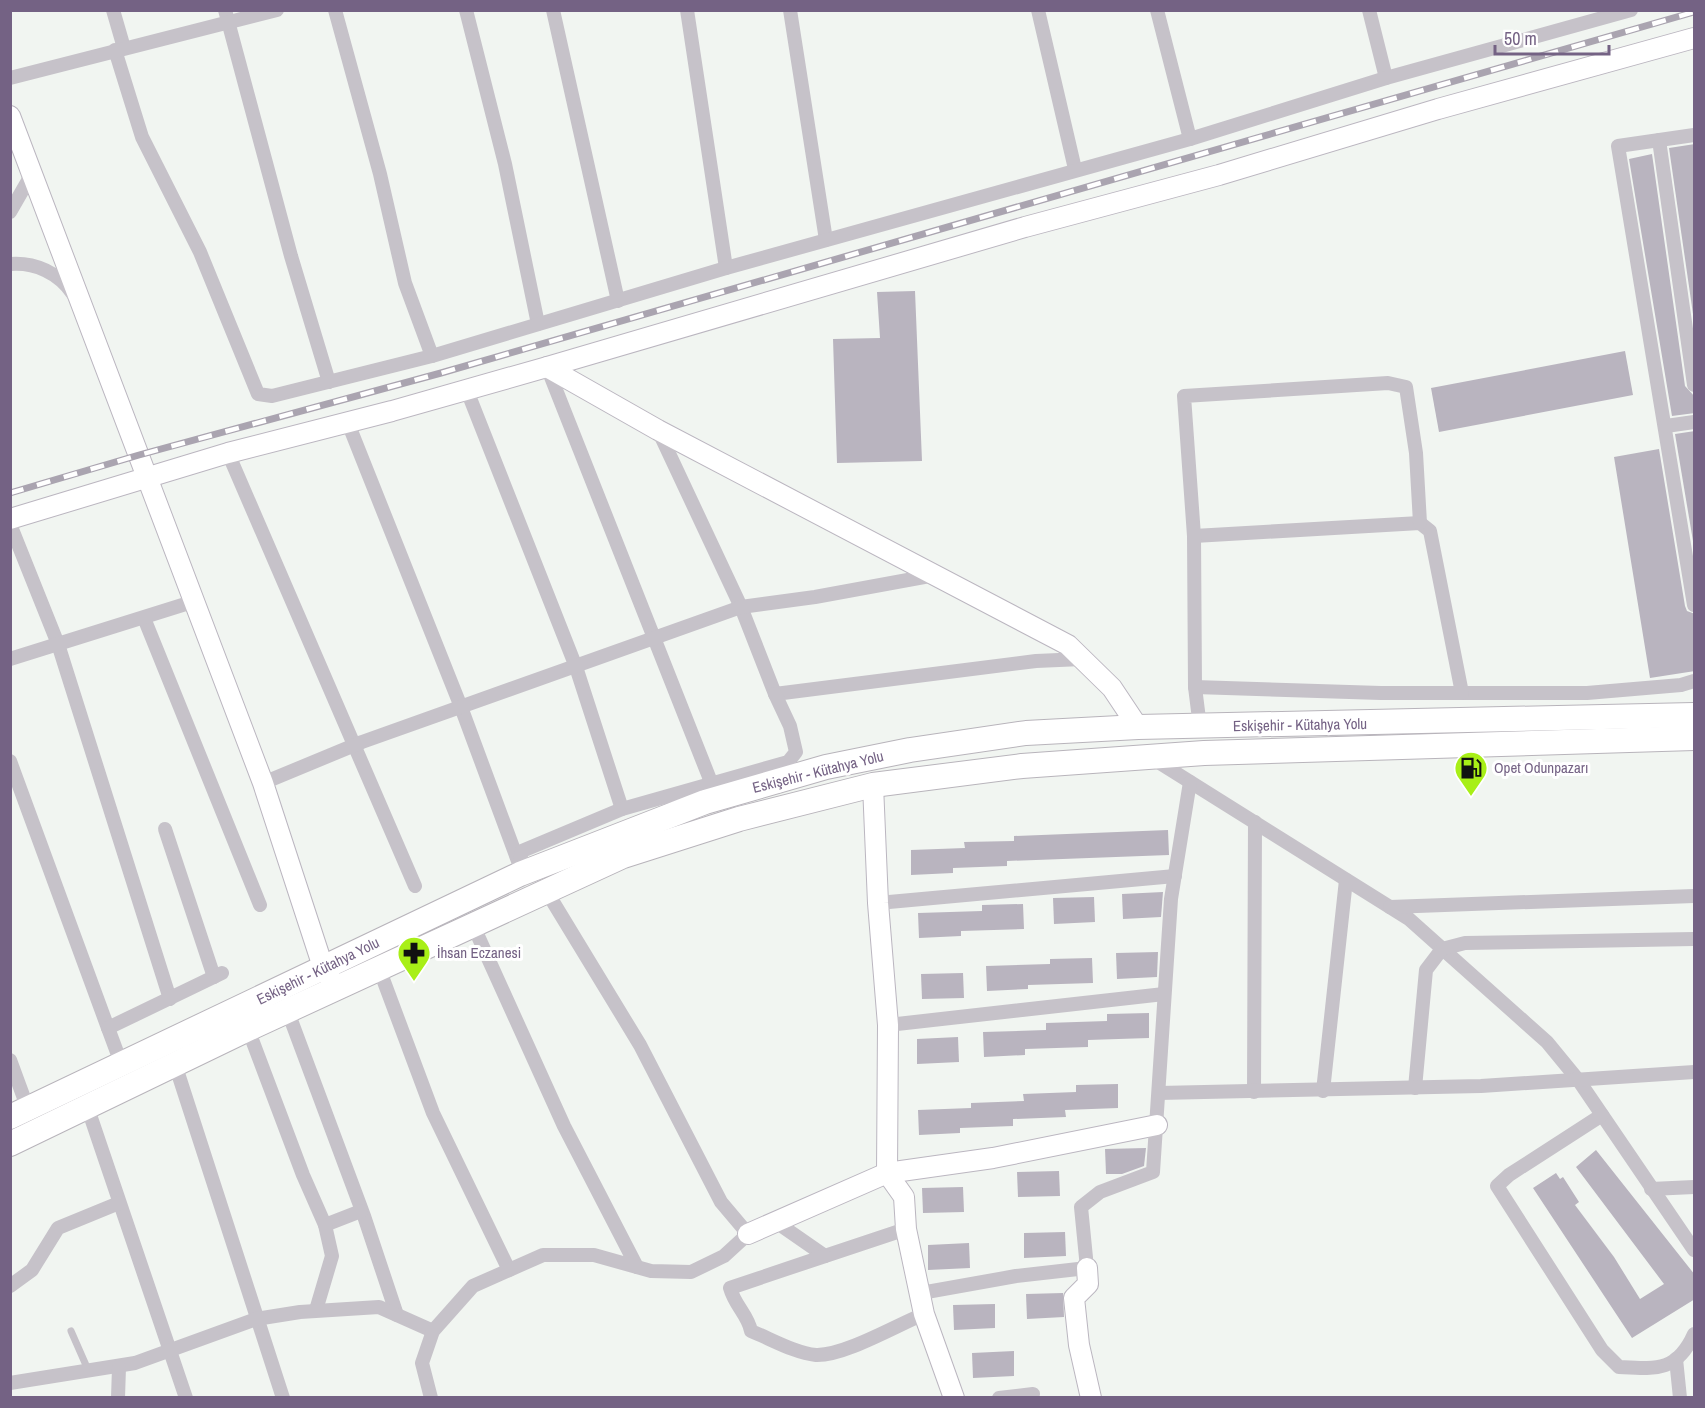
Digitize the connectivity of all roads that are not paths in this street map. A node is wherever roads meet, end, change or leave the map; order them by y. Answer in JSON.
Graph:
{"nodes":[{"id":1,"x":113,"y":10,"type":"edge"},
{"id":2,"x":277,"y":10,"type":"edge"},
{"id":3,"x":335,"y":10,"type":"edge"},
{"id":4,"x":466,"y":10,"type":"edge"},
{"id":5,"x":553,"y":10,"type":"edge"},
{"id":6,"x":687,"y":10,"type":"edge"},
{"id":7,"x":790,"y":10,"type":"edge"},
{"id":8,"x":1038,"y":10,"type":"edge"},
{"id":9,"x":1157,"y":10,"type":"edge"},
{"id":10,"x":1369,"y":10,"type":"edge"},
{"id":11,"x":1631,"y":10,"type":"edge"},
{"id":12,"x":227,"y":16,"type":"edge"},
{"id":13,"x":1589,"y":16,"type":"edge"},
{"id":14,"x":1695,"y":38,"type":"edge"},
{"id":15,"x":120,"y":49,"type":"junction"},
{"id":16,"x":10,"y":78,"type":"edge"},
{"id":17,"x":1386,"y":78,"type":"junction"},
{"id":18,"x":10,"y":116,"type":"edge"},
{"id":19,"x":1695,"y":135,"type":"edge"},
{"id":20,"x":1190,"y":139,"type":"junction"},
{"id":21,"x":1659,"y":140,"type":"junction"},
{"id":22,"x":25,"y":157,"type":"junction"},
{"id":23,"x":1075,"y":169,"type":"junction"},
{"id":24,"x":10,"y":212,"type":"edge"},
{"id":25,"x":826,"y":240,"type":"junction"},
{"id":26,"x":10,"y":264,"type":"edge"},
{"id":27,"x":726,"y":268,"type":"junction"},
{"id":28,"x":618,"y":301,"type":"junction"},
{"id":29,"x":84,"y":310,"type":"junction"},
{"id":30,"x":538,"y":324,"type":"junction"},
{"id":31,"x":432,"y":356,"type":"junction"},
{"id":32,"x":547,"y":367,"type":"junction"},
{"id":33,"x":329,"y":381,"type":"junction"},
{"id":34,"x":1695,"y":385,"type":"edge"},
{"id":35,"x":466,"y":388,"type":"junction"},
{"id":36,"x":1695,"y":422,"type":"edge"},
{"id":37,"x":348,"y":423,"type":"junction"},
{"id":38,"x":1666,"y":426,"type":"junction"},
{"id":39,"x":658,"y":430,"type":"junction"},
{"id":40,"x":228,"y":453,"type":"junction"},
{"id":41,"x":148,"y":476,"type":"junction"},
{"id":42,"x":10,"y":519,"type":"edge"},
{"id":43,"x":1420,"y":523,"type":"junction"},
{"id":44,"x":10,"y":524,"type":"edge"},
{"id":45,"x":1194,"y":536,"type":"junction"},
{"id":46,"x":935,"y":575,"type":"junction"},
{"id":47,"x":192,"y":602,"type":"junction"},
{"id":48,"x":1695,"y":605,"type":"edge"},
{"id":49,"x":741,"y":607,"type":"junction"},
{"id":50,"x":144,"y":618,"type":"junction"},
{"id":51,"x":656,"y":639,"type":"junction"},
{"id":52,"x":58,"y":644,"type":"junction"},
{"id":53,"x":10,"y":659,"type":"edge"},
{"id":54,"x":1082,"y":659,"type":"junction"},
{"id":55,"x":576,"y":667,"type":"junction"},
{"id":56,"x":1695,"y":681,"type":"edge"},
{"id":57,"x":1195,"y":687,"type":"junction"},
{"id":58,"x":1462,"y":693,"type":"junction"},
{"id":59,"x":775,"y":694,"type":"junction"},
{"id":60,"x":461,"y":707,"type":"junction"},
{"id":61,"x":1695,"y":715,"type":"edge"},
{"id":62,"x":1138,"y":727,"type":"junction"},
{"id":63,"x":1200,"y":727,"type":"junction"},
{"id":64,"x":1695,"y":738,"type":"edge"},
{"id":65,"x":355,"y":745,"type":"junction"},
{"id":66,"x":1151,"y":757,"type":"junction"},
{"id":67,"x":10,"y":761,"type":"edge"},
{"id":68,"x":711,"y":782,"type":"junction"},
{"id":69,"x":1190,"y":782,"type":"junction"},
{"id":70,"x":263,"y":783,"type":"junction"},
{"id":71,"x":873,"y":785,"type":"junction"},
{"id":72,"x":622,"y":809,"type":"junction"},
{"id":73,"x":1255,"y":822,"type":"junction"},
{"id":74,"x":165,"y":829,"type":"dead end"},
{"id":75,"x":519,"y":867,"type":"junction"},
{"id":76,"x":1175,"y":876,"type":"junction"},
{"id":77,"x":1346,"y":880,"type":"junction"},
{"id":78,"x":415,"y":886,"type":"dead end"},
{"id":79,"x":547,"y":892,"type":"junction"},
{"id":80,"x":1695,"y":896,"type":"edge"},
{"id":81,"x":878,"y":903,"type":"junction"},
{"id":82,"x":260,"y":905,"type":"dead end"},
{"id":83,"x":1390,"y":907,"type":"junction"},
{"id":84,"x":473,"y":925,"type":"junction"},
{"id":85,"x":1695,"y":939,"type":"edge"},
{"id":86,"x":1442,"y":949,"type":"junction"},
{"id":87,"x":380,"y":971,"type":"junction"},
{"id":88,"x":331,"y":979,"type":"junction"},
{"id":89,"x":1164,"y":994,"type":"junction"},
{"id":90,"x":170,"y":999,"type":"junction"},
{"id":91,"x":288,"y":1011,"type":"junction"},
{"id":92,"x":888,"y":1025,"type":"junction"},
{"id":93,"x":108,"y":1028,"type":"junction"},
{"id":94,"x":248,"y":1029,"type":"junction"},
{"id":95,"x":10,"y":1060,"type":"edge"},
{"id":96,"x":121,"y":1063,"type":"junction"},
{"id":97,"x":175,"y":1064,"type":"junction"},
{"id":98,"x":1695,"y":1072,"type":"edge"},
{"id":99,"x":1579,"y":1081,"type":"junction"},
{"id":100,"x":1415,"y":1088,"type":"junction"},
{"id":101,"x":1323,"y":1091,"type":"junction"},
{"id":102,"x":1254,"y":1092,"type":"junction"},
{"id":103,"x":1159,"y":1093,"type":"junction"},
{"id":104,"x":87,"y":1106,"type":"junction"},
{"id":105,"x":19,"y":1113,"type":"edge"},
{"id":106,"x":1602,"y":1116,"type":"junction"},
{"id":107,"x":1157,"y":1125,"type":"junction"},
{"id":108,"x":10,"y":1144,"type":"edge"},
{"id":109,"x":887,"y":1173,"type":"junction"},
{"id":110,"x":1695,"y":1187,"type":"edge"},
{"id":111,"x":1651,"y":1189,"type":"junction"},
{"id":112,"x":119,"y":1203,"type":"junction"},
{"id":113,"x":362,"y":1211,"type":"junction"},
{"id":114,"x":776,"y":1222,"type":"junction"},
{"id":115,"x":325,"y":1225,"type":"junction"},
{"id":116,"x":906,"y":1229,"type":"junction"},
{"id":117,"x":1688,"y":1232,"type":"edge"},
{"id":118,"x":748,"y":1233,"type":"junction"},
{"id":119,"x":1695,"y":1250,"type":"edge"},
{"id":120,"x":825,"y":1256,"type":"junction"},
{"id":121,"x":637,"y":1267,"type":"junction"},
{"id":122,"x":1087,"y":1268,"type":"junction"},
{"id":123,"x":509,"y":1270,"type":"junction"},
{"id":124,"x":10,"y":1286,"type":"edge"},
{"id":125,"x":921,"y":1293,"type":"junction"},
{"id":126,"x":316,"y":1310,"type":"junction"},
{"id":127,"x":924,"y":1314,"type":"junction"},
{"id":128,"x":397,"y":1315,"type":"junction"},
{"id":129,"x":256,"y":1319,"type":"junction"},
{"id":130,"x":71,"y":1331,"type":"dead end"},
{"id":131,"x":433,"y":1331,"type":"junction"},
{"id":132,"x":1695,"y":1335,"type":"edge"},
{"id":133,"x":171,"y":1349,"type":"junction"},
{"id":134,"x":1676,"y":1359,"type":"junction"},
{"id":135,"x":119,"y":1367,"type":"junction"},
{"id":136,"x":89,"y":1372,"type":"junction"},
{"id":137,"x":10,"y":1383,"type":"edge"},
{"id":138,"x":1033,"y":1394,"type":"dead end"},
{"id":139,"x":118,"y":1398,"type":"edge"},
{"id":140,"x":186,"y":1398,"type":"edge"},
{"id":141,"x":283,"y":1398,"type":"edge"},
{"id":142,"x":431,"y":1398,"type":"edge"},
{"id":143,"x":954,"y":1398,"type":"edge"},
{"id":144,"x":999,"y":1398,"type":"edge"},
{"id":145,"x":1090,"y":1398,"type":"edge"},
{"id":146,"x":1680,"y":1398,"type":"edge"}],
"edges":[{"from":1,"to":15,"type":"street"},
{"from":2,"to":12,"type":"street"},
{"from":3,"to":31,"type":"street"},
{"from":4,"to":30,"type":"street"},
{"from":5,"to":28,"type":"street"},
{"from":6,"to":27,"type":"street"},
{"from":7,"to":25,"type":"street"},
{"from":8,"to":23,"type":"street"},
{"from":9,"to":20,"type":"street"},
{"from":10,"to":17,"type":"street"},
{"from":11,"to":13,"type":"street"},
{"from":12,"to":15,"type":"street"},
{"from":12,"to":33,"type":"street"},
{"from":13,"to":17,"type":"street"},
{"from":14,"to":32,"type":"street"},
{"from":15,"to":16,"type":"street"},
{"from":15,"to":33,"type":"street"},
{"from":17,"to":20,"type":"street"},
{"from":18,"to":22,"type":"street"},
{"from":19,"to":21,"type":"street"},
{"from":20,"to":23,"type":"street"},
{"from":21,"to":34,"type":"street"},
{"from":21,"to":38,"type":"street"},
{"from":22,"to":24,"type":"street"},
{"from":22,"to":29,"type":"street"},
{"from":23,"to":25,"type":"street"},
{"from":25,"to":27,"type":"street"},
{"from":26,"to":29,"type":"street"},
{"from":27,"to":28,"type":"street"},
{"from":28,"to":30,"type":"street"},
{"from":29,"to":41,"type":"street"},
{"from":30,"to":31,"type":"street"},
{"from":31,"to":33,"type":"street"},
{"from":32,"to":35,"type":"street"},
{"from":32,"to":39,"type":"street"},
{"from":32,"to":51,"type":"street"},
{"from":35,"to":37,"type":"street"},
{"from":35,"to":55,"type":"street"},
{"from":36,"to":38,"type":"street"},
{"from":37,"to":40,"type":"street"},
{"from":37,"to":60,"type":"street"},
{"from":38,"to":48,"type":"street"},
{"from":39,"to":46,"type":"street"},
{"from":39,"to":49,"type":"street"},
{"from":40,"to":41,"type":"street"},
{"from":40,"to":65,"type":"street"},
{"from":41,"to":42,"type":"street"},
{"from":41,"to":47,"type":"street"},
{"from":43,"to":45,"type":"street"},
{"from":43,"to":45,"type":"street"},
{"from":43,"to":58,"type":"street"},
{"from":44,"to":52,"type":"street"},
{"from":45,"to":57,"type":"street"},
{"from":46,"to":49,"type":"street"},
{"from":46,"to":54,"type":"street"},
{"from":47,"to":50,"type":"street"},
{"from":47,"to":70,"type":"street"},
{"from":49,"to":51,"type":"street"},
{"from":49,"to":59,"type":"street"},
{"from":50,"to":52,"type":"street"},
{"from":50,"to":82,"type":"street"},
{"from":51,"to":55,"type":"street"},
{"from":51,"to":68,"type":"street"},
{"from":52,"to":53,"type":"street"},
{"from":52,"to":90,"type":"street"},
{"from":54,"to":59,"type":"street"},
{"from":54,"to":62,"type":"street"},
{"from":55,"to":60,"type":"street"},
{"from":55,"to":72,"type":"street"},
{"from":56,"to":58,"type":"street"},
{"from":57,"to":58,"type":"street"},
{"from":57,"to":63,"type":"street"},
{"from":59,"to":68,"type":"street"},
{"from":60,"to":65,"type":"street"},
{"from":60,"to":75,"type":"street"},
{"from":61,"to":63,"type":"highway","name":"Eskişehir - Kütahya Yolu"},
{"from":62,"to":63,"type":"highway","name":"Eskişehir - Kütahya Yolu"},
{"from":62,"to":75,"type":"highway","name":"Eskişehir - Kütahya Yolu"},
{"from":64,"to":66,"type":"highway","name":"Eskişehir - Kütahya Yolu"},
{"from":65,"to":70,"type":"street"},
{"from":65,"to":78,"type":"street"},
{"from":66,"to":69,"type":"street"},
{"from":66,"to":71,"type":"highway","name":"Eskişehir - Kütahya Yolu"},
{"from":67,"to":93,"type":"street"},
{"from":68,"to":72,"type":"street"},
{"from":69,"to":73,"type":"street"},
{"from":69,"to":76,"type":"street"},
{"from":70,"to":88,"type":"street"},
{"from":71,"to":79,"type":"highway","name":"Eskişehir - Kütahya Yolu"},
{"from":71,"to":81,"type":"street"},
{"from":72,"to":75,"type":"street"},
{"from":73,"to":77,"type":"street"},
{"from":73,"to":102,"type":"street"},
{"from":74,"to":90,"type":"street"},
{"from":75,"to":88,"type":"highway","name":"Eskişehir - Kütahya Yolu"},
{"from":76,"to":81,"type":"street"},
{"from":76,"to":89,"type":"street"},
{"from":77,"to":83,"type":"street"},
{"from":77,"to":101,"type":"street"},
{"from":79,"to":84,"type":"highway","name":"Eskişehir - Kütahya Yolu"},
{"from":79,"to":118,"type":"street"},
{"from":80,"to":83,"type":"street"},
{"from":81,"to":92,"type":"street"},
{"from":83,"to":86,"type":"street"},
{"from":84,"to":87,"type":"highway","name":"Eskişehir - Kütahya Yolu"},
{"from":84,"to":121,"type":"street"},
{"from":85,"to":86,"type":"street"},
{"from":86,"to":99,"type":"street"},
{"from":86,"to":100,"type":"street"},
{"from":87,"to":88,"type":"highway","name":"Eskişehir - Kütahya Yolu"},
{"from":87,"to":123,"type":"street"},
{"from":88,"to":91,"type":"highway","name":"Eskişehir - Kütahya Yolu"},
{"from":88,"to":96,"type":"highway","name":"Eskişehir - Kütahya Yolu"},
{"from":89,"to":92,"type":"street"},
{"from":89,"to":103,"type":"street"},
{"from":90,"to":93,"type":"street"},
{"from":91,"to":94,"type":"highway","name":"Eskişehir - Kütahya Yolu"},
{"from":91,"to":113,"type":"street"},
{"from":92,"to":109,"type":"street"},
{"from":93,"to":96,"type":"street"},
{"from":94,"to":97,"type":"highway","name":"Eskişehir - Kütahya Yolu"},
{"from":94,"to":115,"type":"street"},
{"from":95,"to":105,"type":"street"},
{"from":96,"to":105,"type":"highway","name":"Eskişehir - Kütahya Yolu"},
{"from":97,"to":104,"type":"highway","name":"Eskişehir - Kütahya Yolu"},
{"from":97,"to":129,"type":"street"},
{"from":98,"to":99,"type":"street"},
{"from":99,"to":100,"type":"street"},
{"from":99,"to":106,"type":"street"},
{"from":100,"to":101,"type":"street"},
{"from":101,"to":102,"type":"street"},
{"from":102,"to":103,"type":"street"},
{"from":103,"to":107,"type":"street"},
{"from":104,"to":108,"type":"highway","name":"Eskişehir - Kütahya Yolu"},
{"from":104,"to":112,"type":"street"},
{"from":106,"to":111,"type":"street"},
{"from":106,"to":134,"type":"street"},
{"from":107,"to":109,"type":"street"},
{"from":107,"to":122,"type":"street"},
{"from":109,"to":114,"type":"street"},
{"from":109,"to":116,"type":"street"},
{"from":110,"to":111,"type":"street"},
{"from":111,"to":117,"type":"street"},
{"from":112,"to":124,"type":"street"},
{"from":112,"to":133,"type":"street"},
{"from":113,"to":115,"type":"street"},
{"from":113,"to":128,"type":"street"},
{"from":114,"to":118,"type":"street"},
{"from":114,"to":120,"type":"street"},
{"from":115,"to":126,"type":"street"},
{"from":116,"to":120,"type":"street"},
{"from":116,"to":125,"type":"street"},
{"from":117,"to":119,"type":"street"},
{"from":118,"to":121,"type":"street"},
{"from":120,"to":127,"type":"street"},
{"from":121,"to":123,"type":"street"},
{"from":122,"to":125,"type":"street"},
{"from":122,"to":145,"type":"street"},
{"from":123,"to":131,"type":"street"},
{"from":125,"to":127,"type":"street"},
{"from":126,"to":128,"type":"street"},
{"from":126,"to":129,"type":"street"},
{"from":127,"to":143,"type":"street"},
{"from":128,"to":131,"type":"street"},
{"from":129,"to":133,"type":"street"},
{"from":129,"to":141,"type":"street"},
{"from":130,"to":136,"type":"lane"},
{"from":131,"to":142,"type":"street"},
{"from":132,"to":134,"type":"street"},
{"from":133,"to":135,"type":"street"},
{"from":133,"to":140,"type":"street"},
{"from":134,"to":146,"type":"street"},
{"from":135,"to":136,"type":"street"},
{"from":135,"to":139,"type":"street"},
{"from":136,"to":137,"type":"street"},
{"from":138,"to":144,"type":"street"}]}
